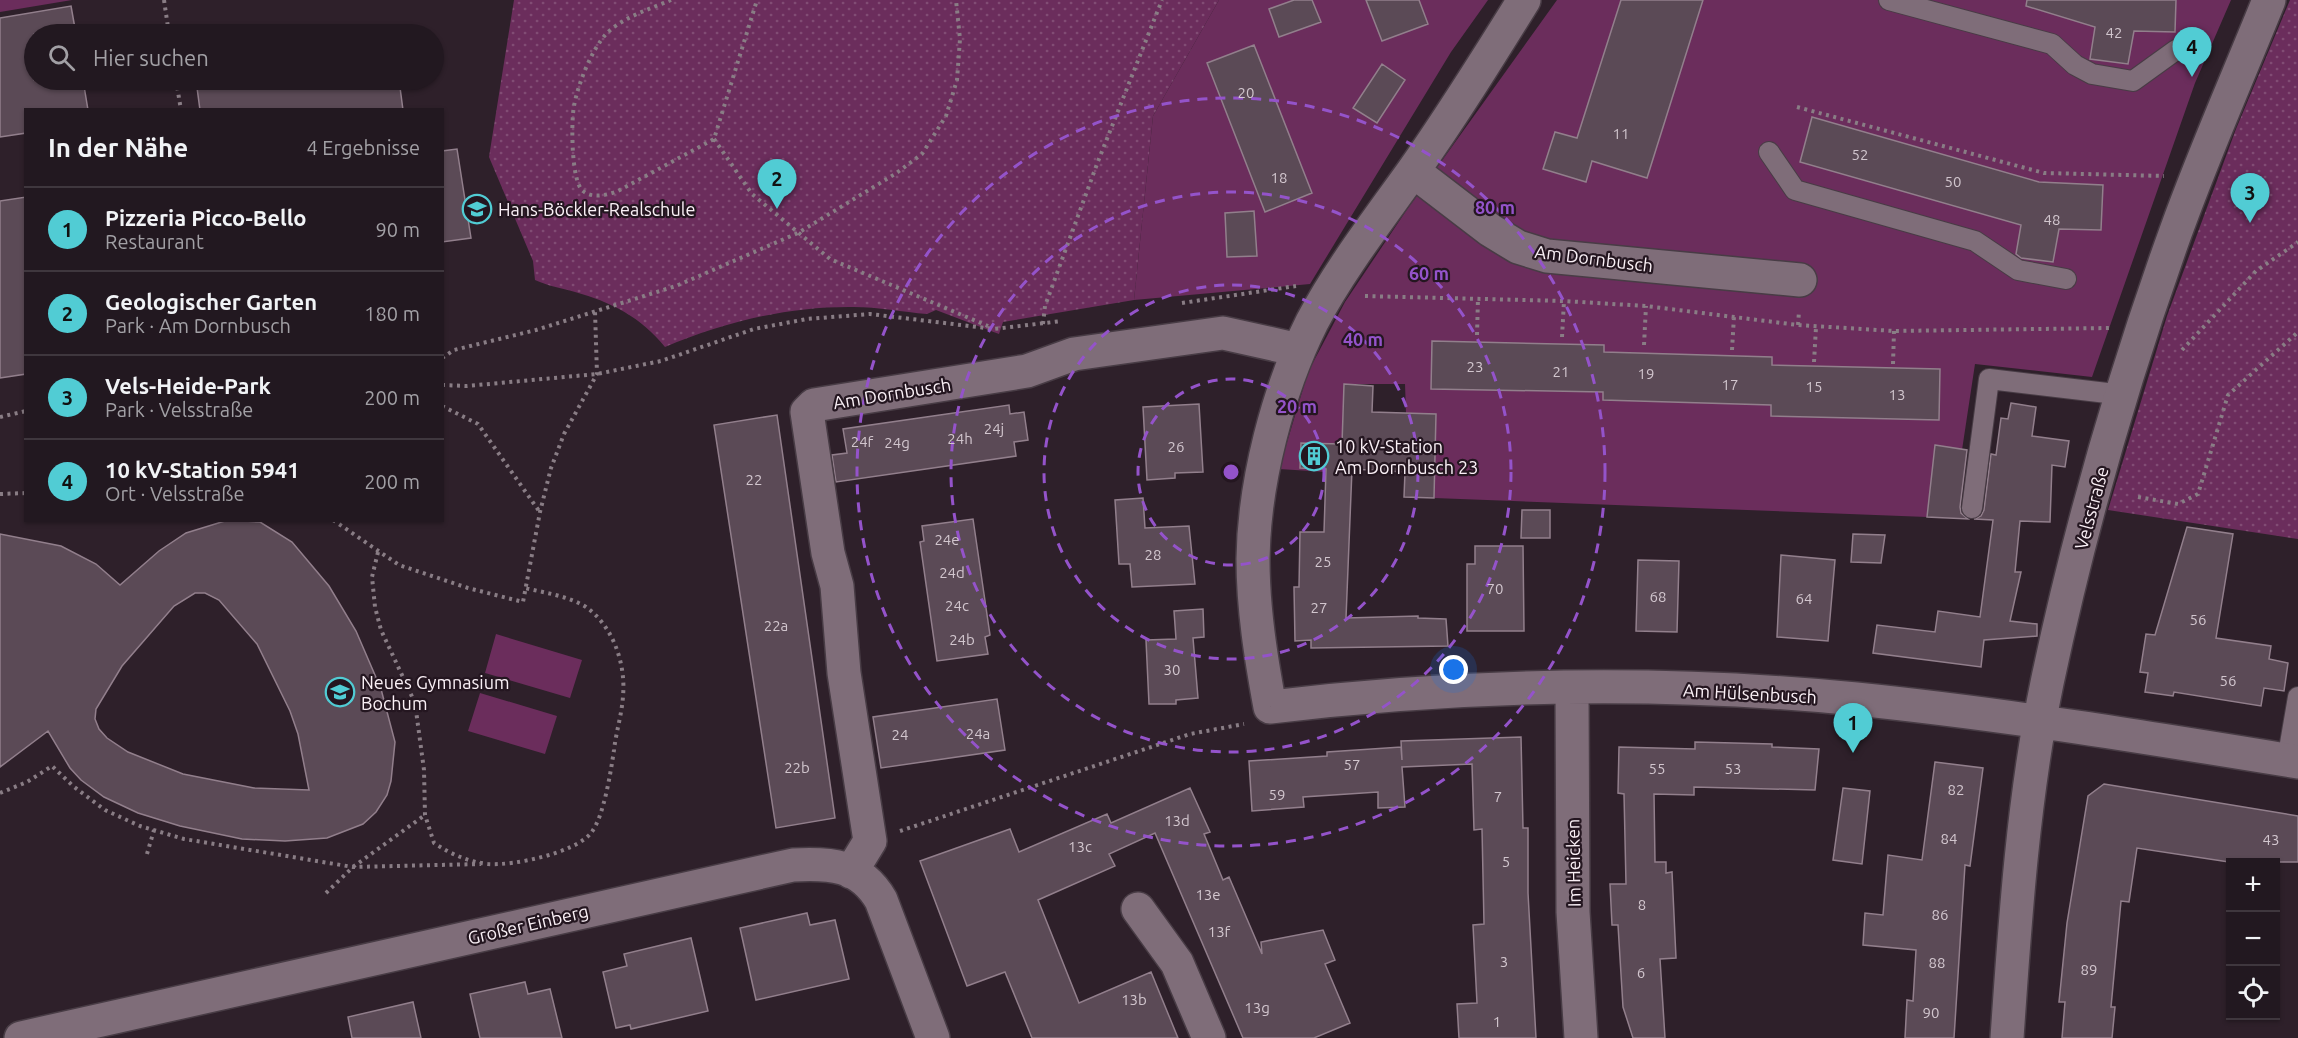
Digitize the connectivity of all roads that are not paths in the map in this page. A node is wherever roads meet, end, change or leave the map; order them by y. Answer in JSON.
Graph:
{"nodes":[{"id":1,"x":1524,"y":0,"type":"edge"},
{"id":2,"x":1889,"y":0,"type":"edge"},
{"id":3,"x":2268,"y":0,"type":"edge"},
{"id":4,"x":2176,"y":50,"type":"dead end"},
{"id":5,"x":1769,"y":152,"type":"dead end"},
{"id":6,"x":1413,"y":171,"type":"junction"},
{"id":7,"x":2066,"y":279,"type":"dead end"},
{"id":8,"x":1800,"y":280,"type":"dead end"},
{"id":9,"x":1299,"y":350,"type":"junction"},
{"id":10,"x":2124,"y":395,"type":"junction"},
{"id":11,"x":1972,"y":508,"type":"dead end"},
{"id":12,"x":1572,"y":688,"type":"junction"},
{"id":13,"x":2298,"y":697,"type":"edge"},
{"id":14,"x":2040,"y":723,"type":"junction"},
{"id":15,"x":2293,"y":762,"type":"edge"},
{"id":16,"x":851,"y":872,"type":"junction"},
{"id":17,"x":1138,"y":909,"type":"dead end"},
{"id":18,"x":21,"y":1038,"type":"edge"},
{"id":19,"x":933,"y":1038,"type":"edge"},
{"id":20,"x":1209,"y":1038,"type":"edge"},
{"id":21,"x":1581,"y":1038,"type":"edge"},
{"id":22,"x":2007,"y":1038,"type":"edge"}],
"edges":[{"from":1,"to":6,"type":"street"},
{"from":2,"to":4,"type":"lane"},
{"from":3,"to":10,"type":"street","name":"Velsstraße"},
{"from":5,"to":7,"type":"lane"},
{"from":6,"to":8,"type":"street","name":"Am Dornbusch"},
{"from":6,"to":9,"type":"street"},
{"from":9,"to":12,"type":"street","name":"Am Hülsenbusch"},
{"from":9,"to":16,"type":"street","name":"Am Dornbusch"},
{"from":10,"to":11,"type":"lane"},
{"from":10,"to":14,"type":"street","name":"Velsstraße"},
{"from":12,"to":14,"type":"street","name":"Am Hülsenbusch"},
{"from":12,"to":21,"type":"street","name":"Im Heicken"},
{"from":13,"to":15,"type":"lane"},
{"from":14,"to":15,"type":"street","name":"Am Hülsenbusch"},
{"from":14,"to":22,"type":"street","name":"Velsstraße"},
{"from":16,"to":18,"type":"street","name":"Großer Einberg"},
{"from":16,"to":19,"type":"street","name":"Großer Einberg"},
{"from":17,"to":20,"type":"street"}]}
